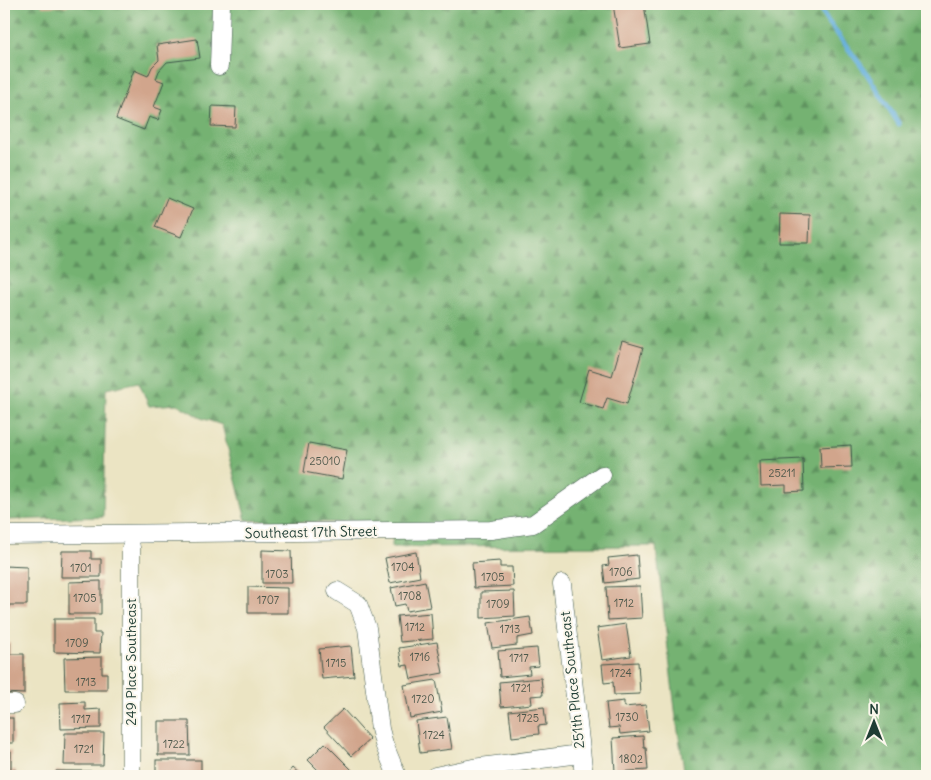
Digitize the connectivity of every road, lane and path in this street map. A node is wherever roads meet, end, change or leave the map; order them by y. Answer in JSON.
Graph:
{"nodes":[{"id":1,"x":221,"y":4,"type":"edge"},
{"id":2,"x":219,"y":66,"type":"dead end"},
{"id":3,"x":602,"y":475,"type":"dead end"},
{"id":4,"x":4,"y":535,"type":"edge"},
{"id":5,"x":131,"y":547,"type":"dead end"},
{"id":6,"x":562,"y":584,"type":"dead end"},
{"id":7,"x":337,"y":591,"type":"dead end"},
{"id":8,"x":580,"y":754,"type":"junction"},
{"id":9,"x":131,"y":776,"type":"edge"},
{"id":10,"x":397,"y":776,"type":"edge"},
{"id":11,"x":434,"y":776,"type":"edge"},
{"id":12,"x":584,"y":776,"type":"edge"}],
"edges":[{"from":1,"to":2,"type":"street"},
{"from":3,"to":4,"type":"street","name":"Southeast 17th Street"},
{"from":5,"to":9,"type":"street","name":"249 Place Southeast"},
{"from":6,"to":8,"type":"street","name":"251th Place Southeast"},
{"from":7,"to":10,"type":"street"},
{"from":8,"to":11,"type":"street"},
{"from":8,"to":12,"type":"street","name":"251th Place Southeast"}]}
